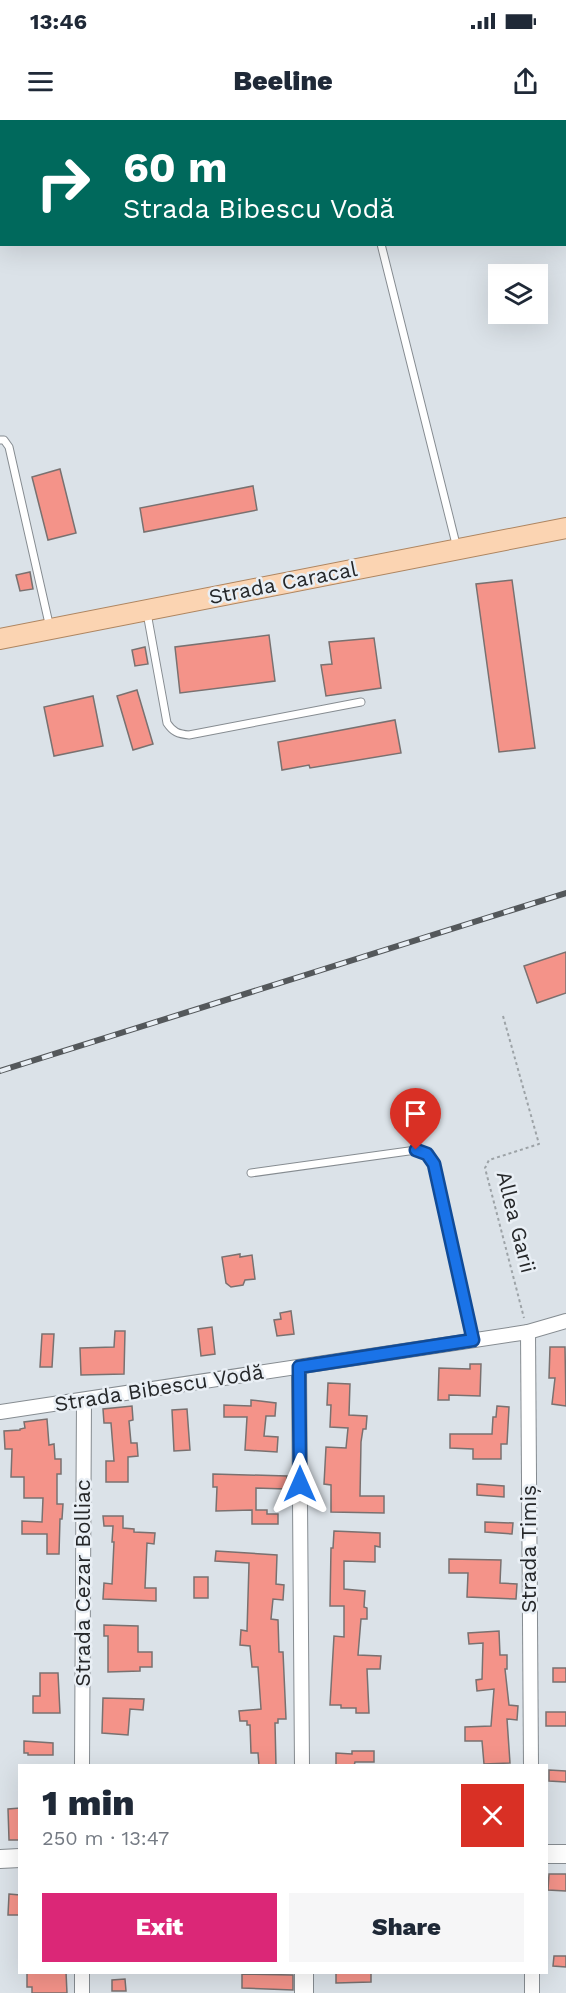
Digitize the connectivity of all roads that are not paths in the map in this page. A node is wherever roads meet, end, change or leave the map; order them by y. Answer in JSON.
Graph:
{"nodes":[{"id":1,"x":382,"y":246,"type":"edge"},
{"id":2,"x":0,"y":440,"type":"edge"},
{"id":3,"x":566,"y":528,"type":"edge"},
{"id":4,"x":458,"y":548,"type":"junction"},
{"id":5,"x":146,"y":611,"type":"junction"},
{"id":6,"x":50,"y":628,"type":"junction"},
{"id":7,"x":0,"y":639,"type":"edge"},
{"id":8,"x":361,"y":702,"type":"dead end"},
{"id":9,"x":251,"y":1173,"type":"dead end"},
{"id":10,"x":566,"y":1322,"type":"edge"},
{"id":11,"x":528,"y":1332,"type":"junction"},
{"id":12,"x":473,"y":1340,"type":"junction"},
{"id":13,"x":299,"y":1367,"type":"junction"},
{"id":14,"x":84,"y":1400,"type":"junction"},
{"id":15,"x":0,"y":1412,"type":"edge"},
{"id":16,"x":82,"y":1764,"type":"edge"},
{"id":17,"x":302,"y":1764,"type":"edge"},
{"id":18,"x":531,"y":1764,"type":"edge"},
{"id":19,"x":548,"y":1854,"type":"edge"},
{"id":20,"x":566,"y":1854,"type":"edge"},
{"id":21,"x":18,"y":1858,"type":"edge"},
{"id":22,"x":0,"y":1859,"type":"edge"},
{"id":23,"x":82,"y":1974,"type":"edge"},
{"id":24,"x":304,"y":1974,"type":"edge"},
{"id":25,"x":532,"y":1974,"type":"edge"},
{"id":26,"x":82,"y":1993,"type":"edge"},
{"id":27,"x":304,"y":1993,"type":"edge"},
{"id":28,"x":532,"y":1993,"type":"edge"}],
"edges":[{"from":1,"to":4,"type":"lane"},
{"from":2,"to":6,"type":"lane"},
{"from":3,"to":4,"type":"main road","name":"Strada Caracal"},
{"from":4,"to":5,"type":"main road","name":"Strada Caracal"},
{"from":5,"to":6,"type":"main road","name":"Strada Caracal"},
{"from":5,"to":8,"type":"lane"},
{"from":6,"to":7,"type":"main road","name":"Strada Caracal"},
{"from":9,"to":12,"type":"lane"},
{"from":10,"to":11,"type":"street","name":"Strada Bibescu Vodă"},
{"from":11,"to":12,"type":"street","name":"Strada Bibescu Vodă"},
{"from":11,"to":18,"type":"street","name":"Strada Timiș"},
{"from":12,"to":13,"type":"street","name":"Strada Bibescu Vodă"},
{"from":13,"to":14,"type":"street","name":"Strada Bibescu Vodă"},
{"from":13,"to":17,"type":"street"},
{"from":14,"to":15,"type":"street","name":"Strada Bibescu Vodă"},
{"from":14,"to":16,"type":"street","name":"Strada Cezar Bolliac"},
{"from":19,"to":20,"type":"street"},
{"from":21,"to":22,"type":"street"},
{"from":23,"to":26,"type":"street"},
{"from":24,"to":27,"type":"street"},
{"from":25,"to":28,"type":"street"}]}
